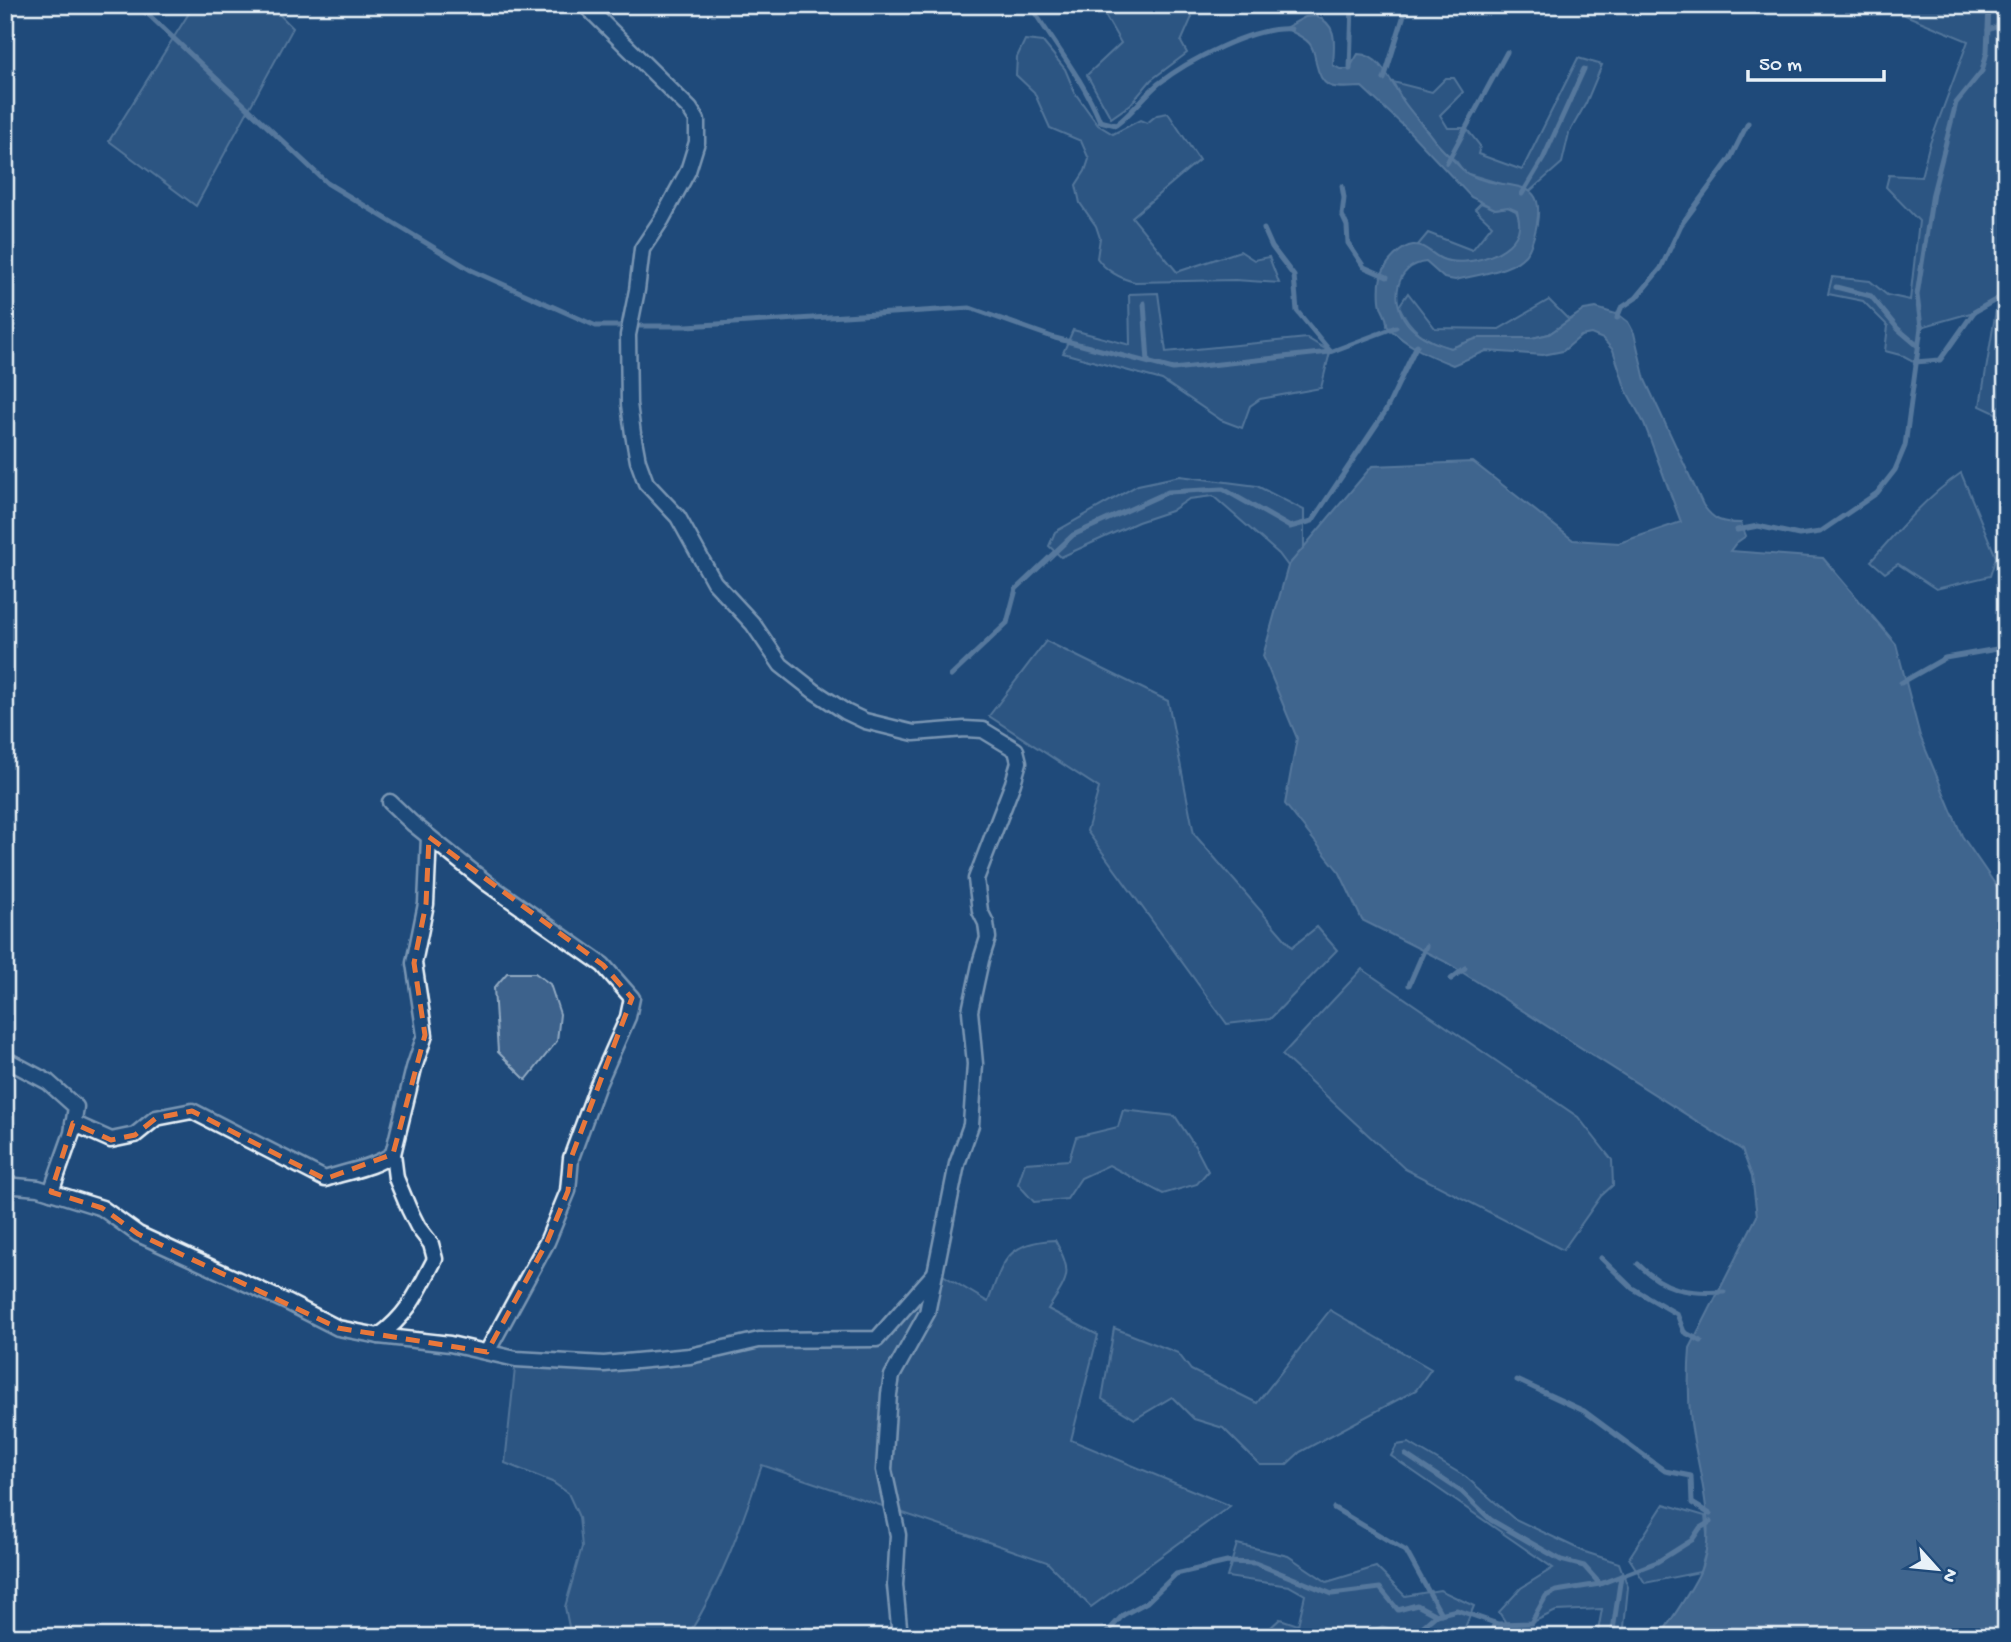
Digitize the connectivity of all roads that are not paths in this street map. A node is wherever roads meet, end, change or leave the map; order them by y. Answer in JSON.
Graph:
{"nodes":[{"id":1,"x":585,"y":5,"type":"edge"},
{"id":2,"x":390,"y":802,"type":"dead end"},
{"id":3,"x":429,"y":837,"type":"junction"},
{"id":4,"x":5,"y":1059,"type":"edge"},
{"id":5,"x":73,"y":1123,"type":"junction"},
{"id":6,"x":393,"y":1154,"type":"junction"},
{"id":7,"x":5,"y":1185,"type":"edge"},
{"id":8,"x":51,"y":1192,"type":"junction"},
{"id":9,"x":936,"y":1271,"type":"junction"},
{"id":10,"x":379,"y":1336,"type":"junction"},
{"id":11,"x":487,"y":1352,"type":"junction"},
{"id":12,"x":900,"y":1637,"type":"edge"}],
"edges":[{"from":1,"to":9,"type":"street"},
{"from":2,"to":3,"type":"street"},
{"from":3,"to":6,"type":"street"},
{"from":3,"to":11,"type":"street"},
{"from":4,"to":5,"type":"street"},
{"from":5,"to":6,"type":"street"},
{"from":5,"to":8,"type":"street"},
{"from":6,"to":10,"type":"street"},
{"from":7,"to":8,"type":"street"},
{"from":8,"to":10,"type":"street"},
{"from":9,"to":11,"type":"street"},
{"from":9,"to":12,"type":"street"},
{"from":10,"to":11,"type":"street"}]}
